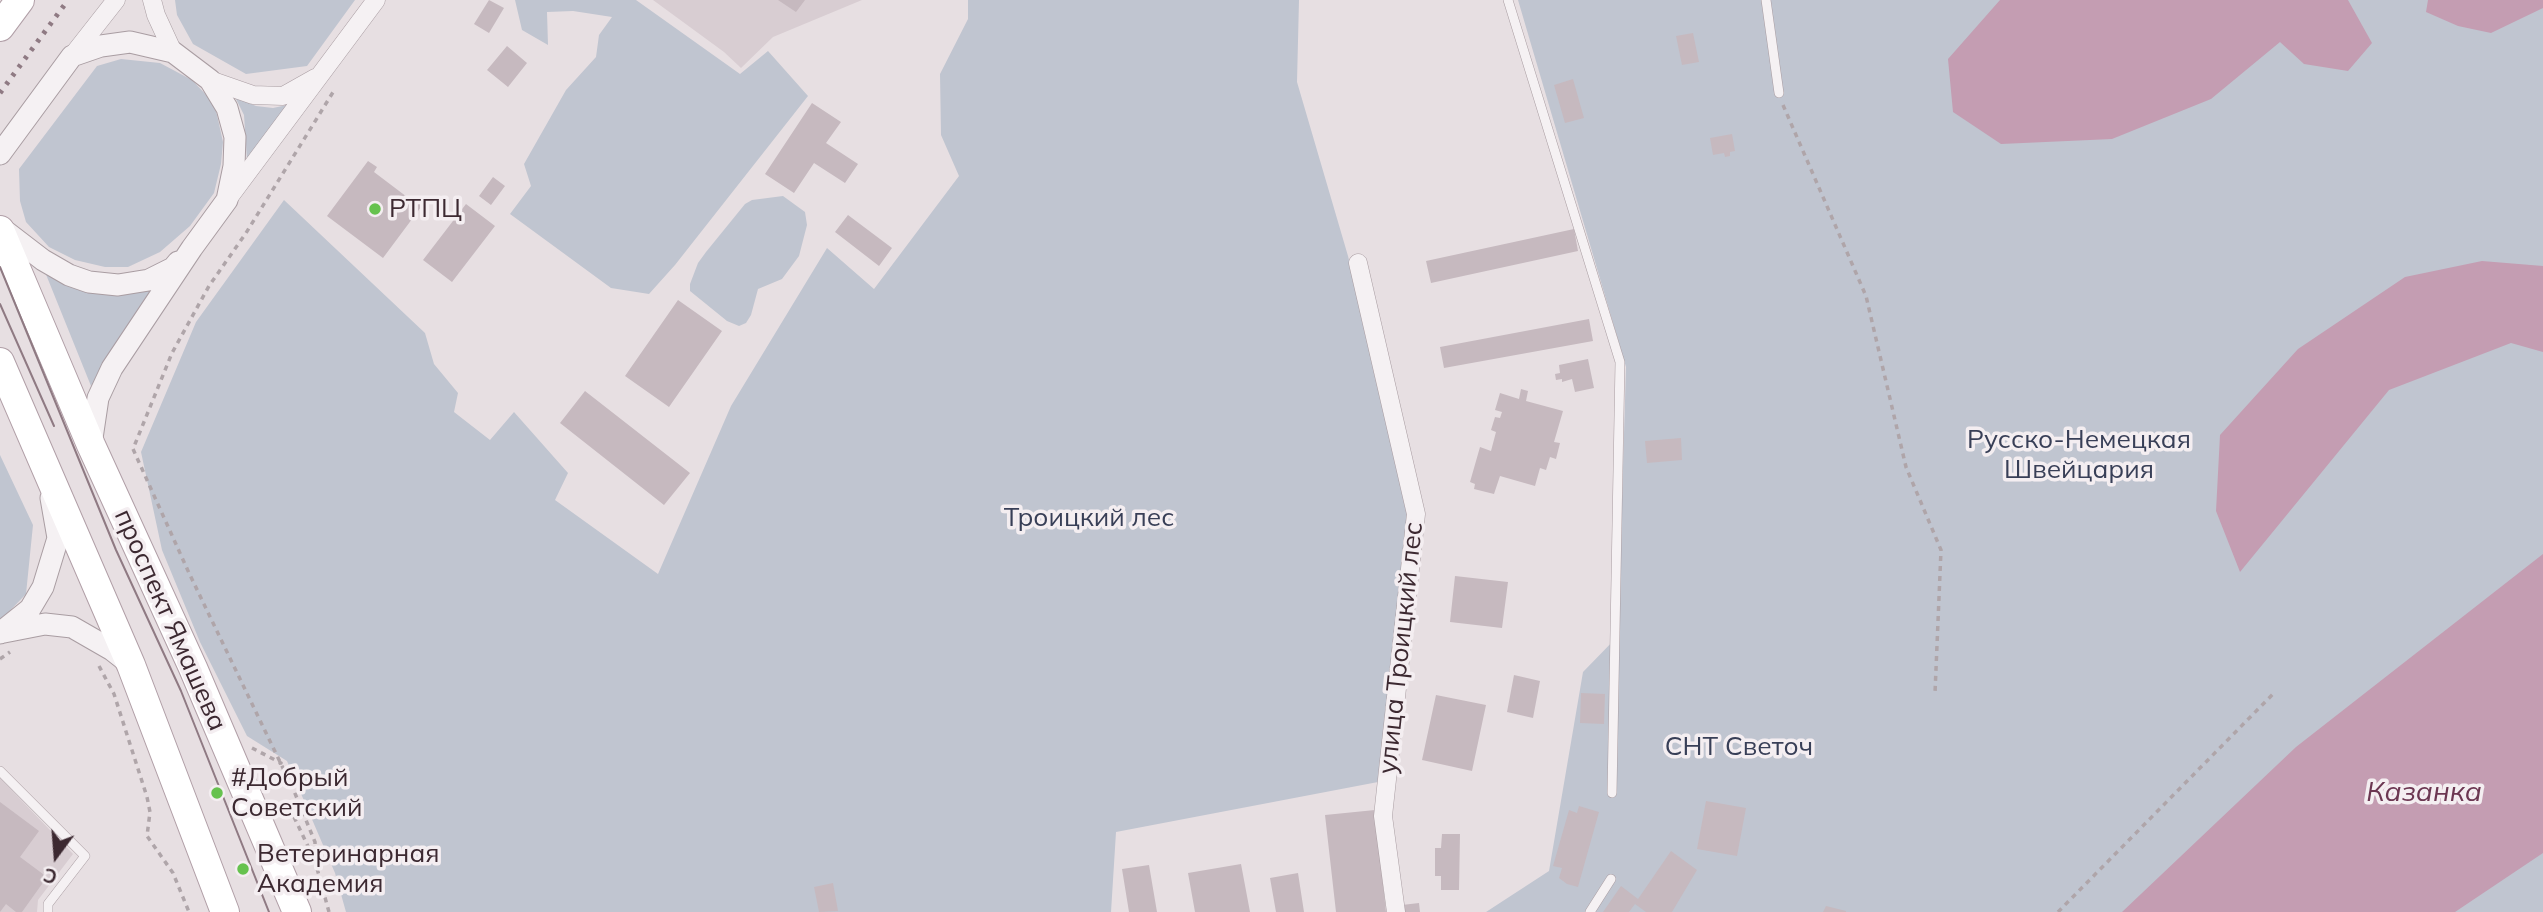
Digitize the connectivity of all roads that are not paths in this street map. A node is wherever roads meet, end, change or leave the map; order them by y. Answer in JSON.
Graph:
{"nodes":[{"id":1,"x":20,"y":0,"type":"edge"},
{"id":2,"x":116,"y":0,"type":"edge"},
{"id":3,"x":152,"y":0,"type":"edge"},
{"id":4,"x":1508,"y":0,"type":"edge"},
{"id":5,"x":1766,"y":0,"type":"edge"},
{"id":6,"x":373,"y":3,"type":"edge"},
{"id":7,"x":0,"y":27,"type":"edge"},
{"id":8,"x":173,"y":52,"type":"junction"},
{"id":9,"x":72,"y":56,"type":"junction"},
{"id":10,"x":320,"y":75,"type":"junction"},
{"id":11,"x":210,"y":80,"type":"junction"},
{"id":12,"x":1779,"y":93,"type":"road end"},
{"id":13,"x":0,"y":154,"type":"edge"},
{"id":14,"x":227,"y":200,"type":"junction"},
{"id":15,"x":0,"y":228,"type":"edge"},
{"id":16,"x":192,"y":248,"type":"junction"},
{"id":17,"x":1357,"y":263,"type":"dead end"},
{"id":18,"x":0,"y":362,"type":"edge"},
{"id":19,"x":90,"y":445,"type":"junction"},
{"id":20,"x":44,"y":465,"type":"junction"},
{"id":21,"x":4,"y":639,"type":"edge"},
{"id":22,"x":131,"y":665,"type":"junction"},
{"id":23,"x":0,"y":771,"type":"edge"},
{"id":24,"x":1612,"y":793,"type":"dead end"},
{"id":25,"x":1611,"y":879,"type":"dead end"},
{"id":26,"x":48,"y":912,"type":"edge"},
{"id":27,"x":225,"y":912,"type":"edge"},
{"id":28,"x":297,"y":912,"type":"edge"},
{"id":29,"x":1396,"y":912,"type":"edge"},
{"id":30,"x":1590,"y":912,"type":"edge"}],
"edges":[{"from":1,"to":7,"type":"main road"},
{"from":2,"to":9,"type":"street"},
{"from":3,"to":8,"type":"street"},
{"from":4,"to":24,"type":"lane"},
{"from":5,"to":12,"type":"lane"},
{"from":6,"to":10,"type":"street"},
{"from":8,"to":9,"type":"street"},
{"from":8,"to":11,"type":"street"},
{"from":9,"to":13,"type":"street"},
{"from":10,"to":11,"type":"street"},
{"from":10,"to":14,"type":"street"},
{"from":11,"to":14,"type":"street"},
{"from":14,"to":16,"type":"street"},
{"from":15,"to":16,"type":"street","name":"проспект Ямашева"},
{"from":15,"to":19,"type":"main road","name":"проспект Ямашева"},
{"from":16,"to":19,"type":"street"},
{"from":17,"to":29,"type":"street","name":"улица Троицкий лес"},
{"from":18,"to":20,"type":"main road","name":"проспект Ямашева"},
{"from":19,"to":28,"type":"main road","name":"проспект Ямашева"},
{"from":20,"to":21,"type":"street"},
{"from":20,"to":22,"type":"main road","name":"проспект Ямашева"},
{"from":21,"to":22,"type":"street","name":"проспект Ямашева"},
{"from":22,"to":27,"type":"main road","name":"проспект Ямашева"},
{"from":23,"to":26,"type":"lane"},
{"from":25,"to":30,"type":"lane"}]}
